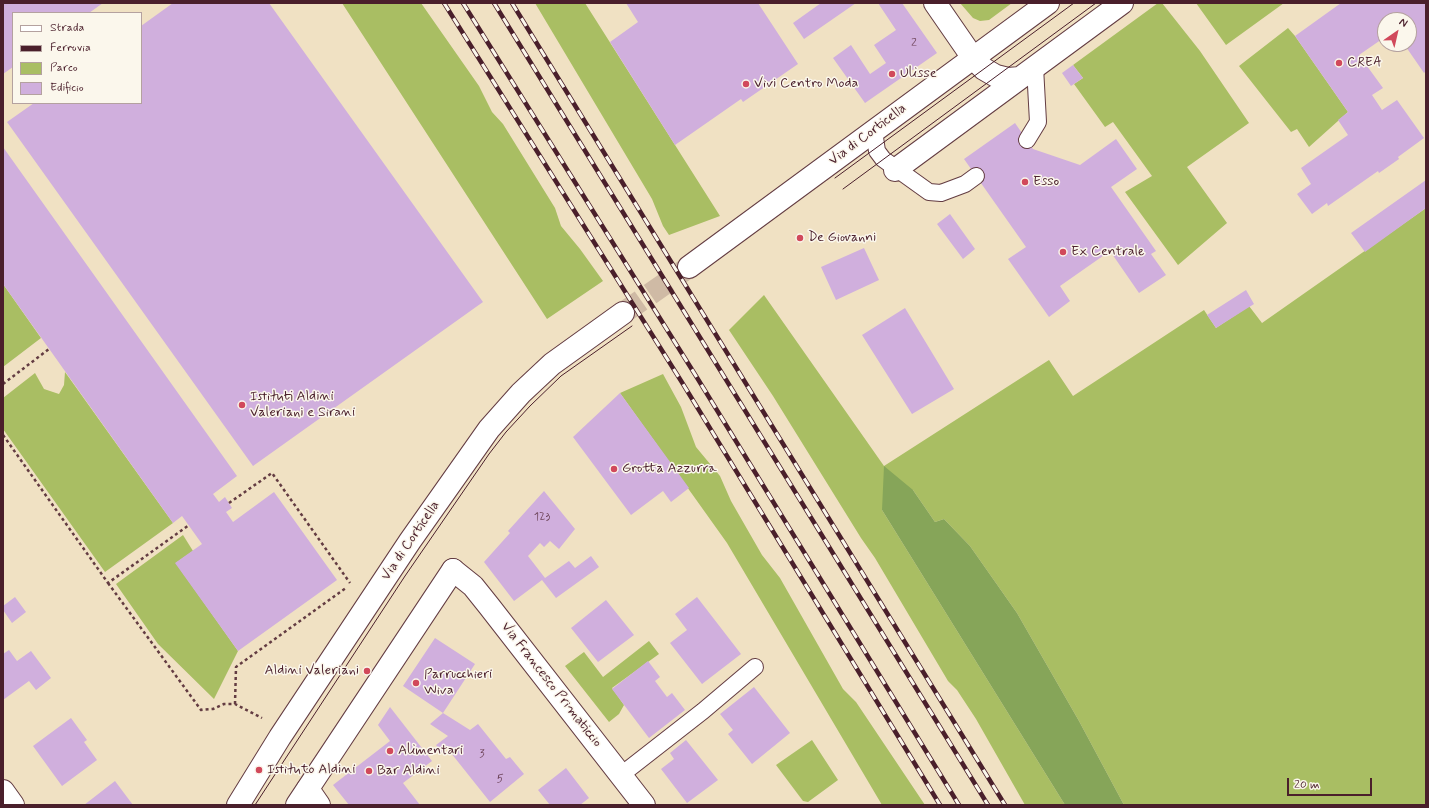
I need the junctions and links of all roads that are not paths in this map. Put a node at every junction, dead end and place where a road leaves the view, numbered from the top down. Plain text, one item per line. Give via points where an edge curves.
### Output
1 (935, 3) edge
2 (1048, 3) edge
3 (1122, 3) edge
4 (973, 58) junction
5 (1028, 72) junction
6 (874, 130) junction
7 (1026, 140) dead end
8 (895, 170) junction
9 (976, 176) dead end
10 (689, 267) tunnel mouth
11 (623, 313) tunnel mouth
12 (755, 667) dead end
13 (621, 775) junction
14 (3, 791) edge
15 (308, 800) edge
16 (13, 805) edge
17 (238, 805) edge
18 (644, 805) edge

1 - 4 main road
2 - 4 main road, Via di Corticella
3 - 5 main road
4 - 5 main road via 996,76 1008,79
4 - 6 main road, Via di Corticella
5 - 7 lane via 1038,122
5 - 8 main road
6 - 8 lane via 877,151
6 - 10 main road, Via di Corticella
8 - 9 lane via 929,192 941,193 965,184
11 - 17 main road, Via di Corticella via 552,364 521,393 489,429 410,541
12 - 13 lane via 703,712
13 - 15 main road, Via Francesco Primaticcio via 473,586 453,570
13 - 18 main road, Via Francesco Primaticcio
14 - 16 main road

